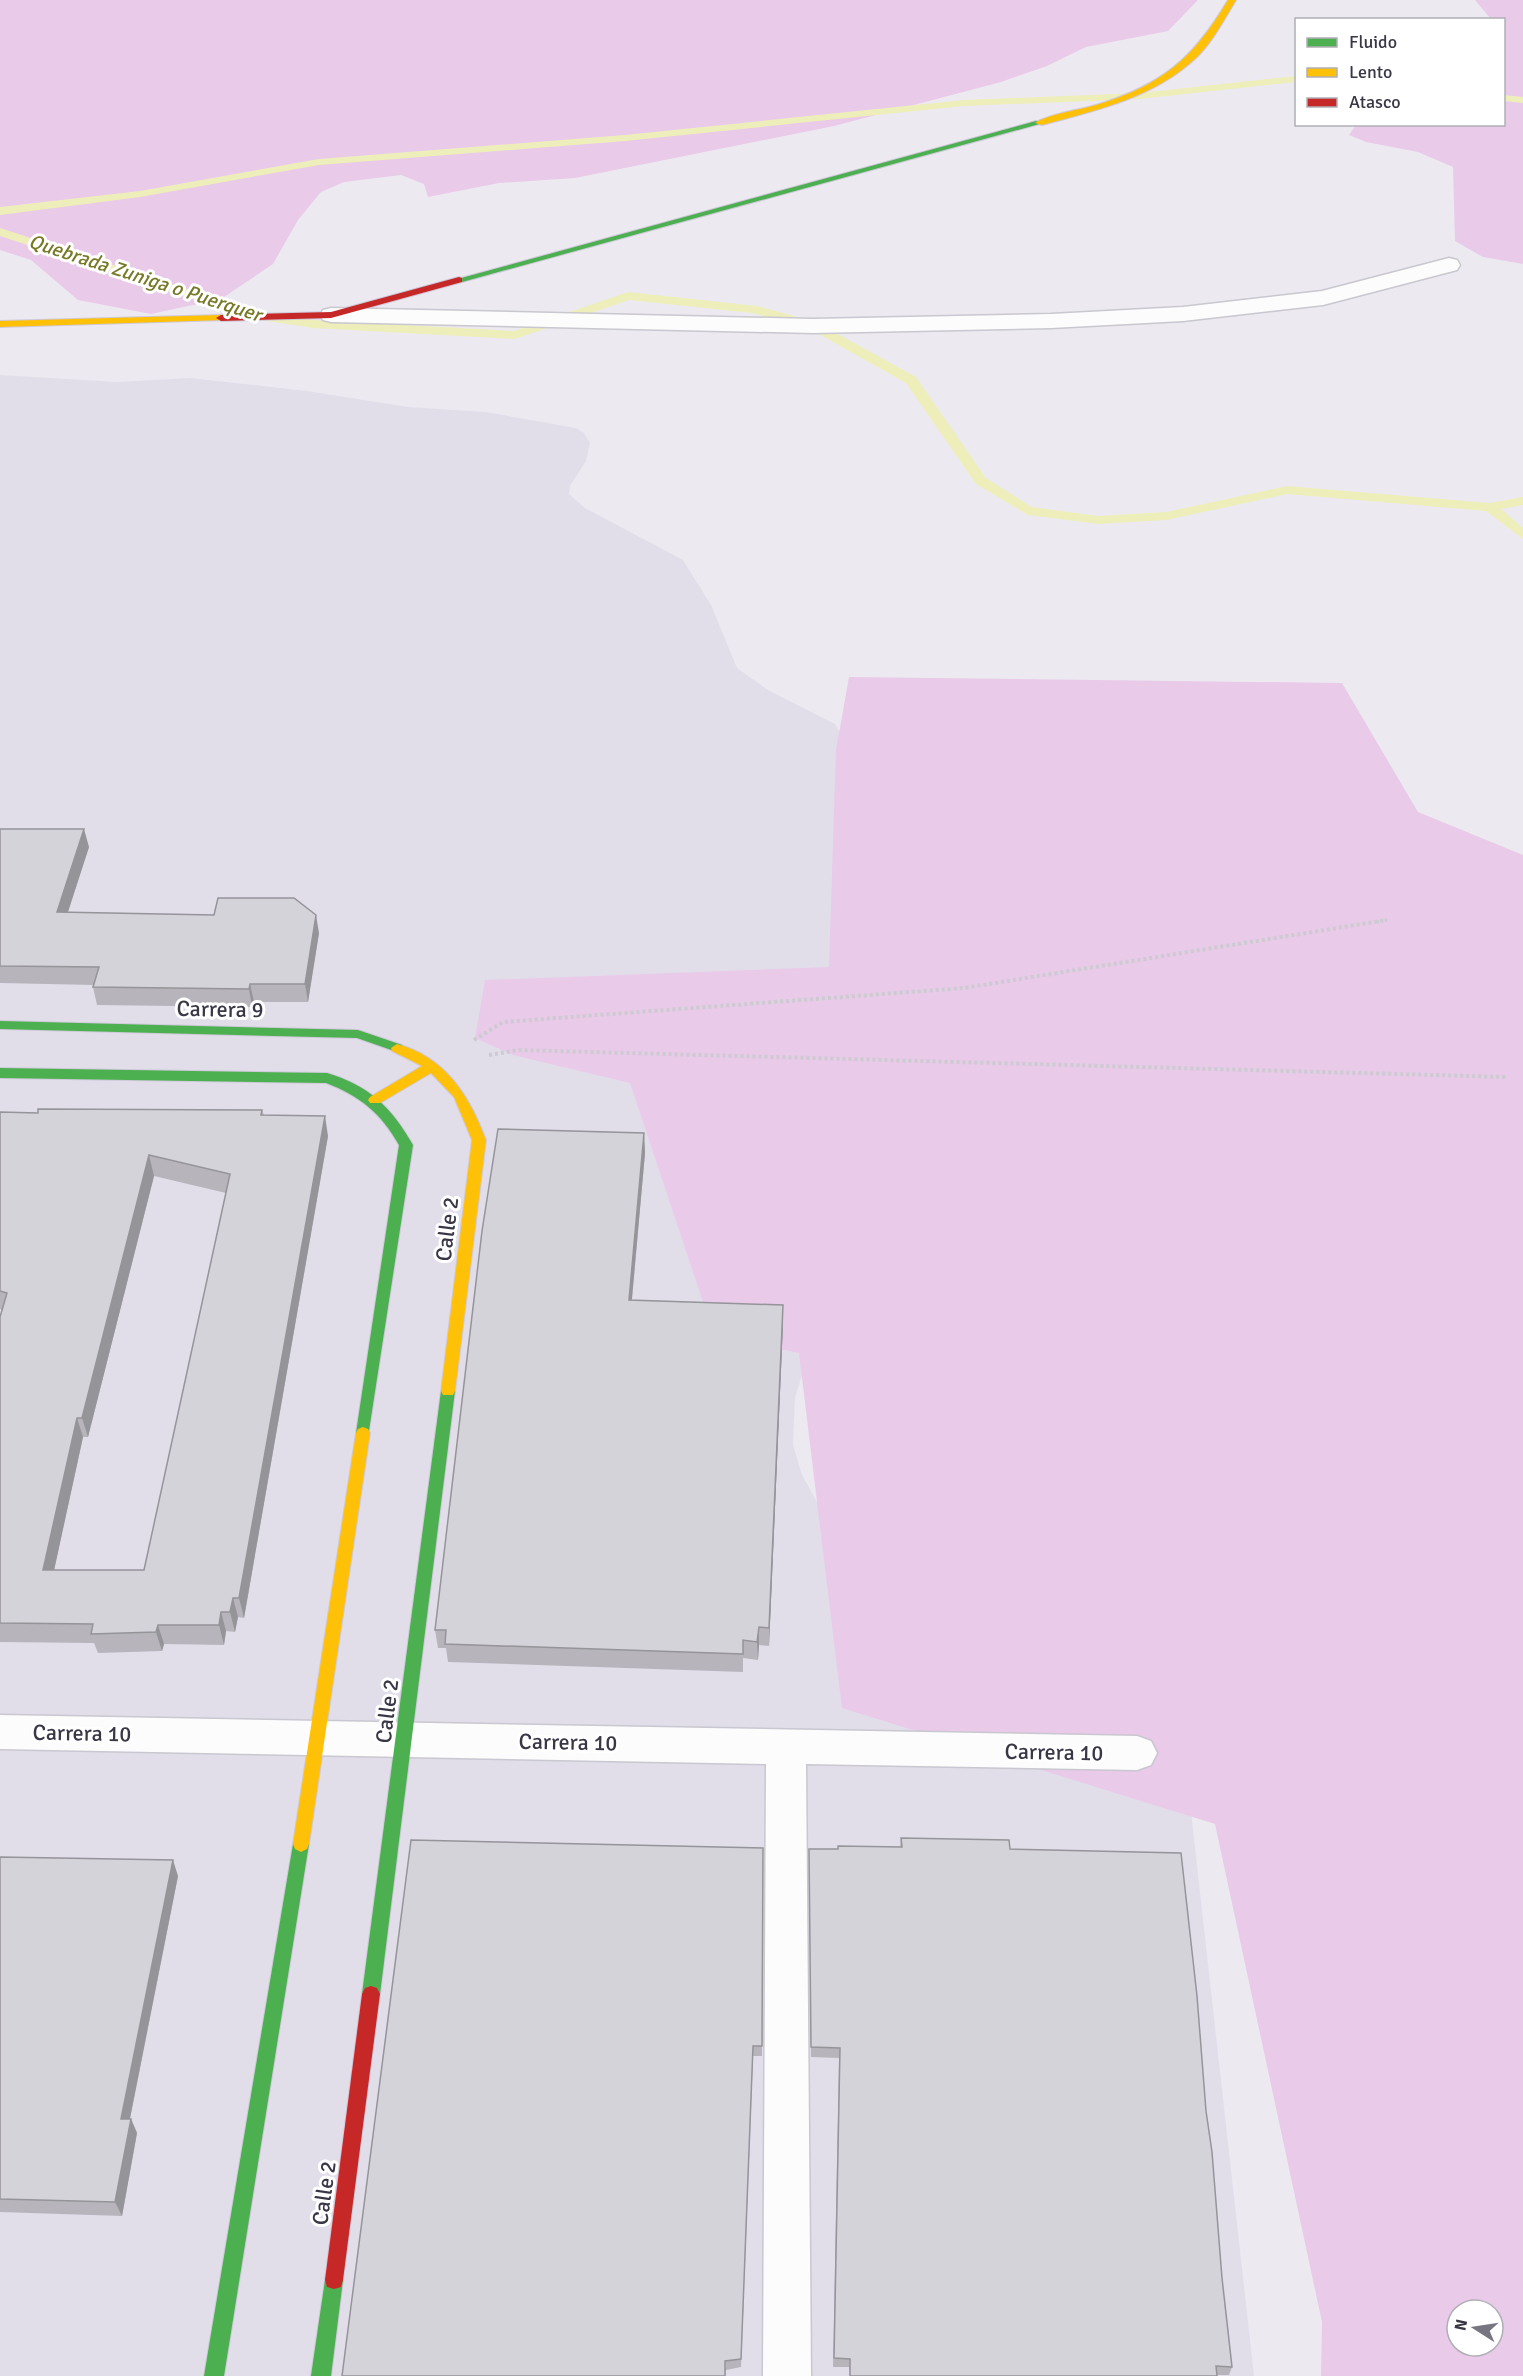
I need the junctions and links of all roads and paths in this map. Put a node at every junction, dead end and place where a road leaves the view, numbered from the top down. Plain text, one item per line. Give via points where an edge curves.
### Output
1 (1233, 0) edge
2 (1449, 265) dead end
3 (331, 315) junction
4 (0, 324) edge
5 (1389, 920) dead end
6 (503, 1022) dead end
7 (0, 1025) edge
8 (519, 1050) dead end
9 (432, 1066) junction
10 (0, 1073) edge
11 (1506, 1077) dead end
12 (375, 1100) junction
13 (0, 1732) edge
14 (318, 1738) junction
15 (405, 1739) junction
16 (786, 1747) junction
17 (1137, 1753) dead end
18 (214, 2376) edge
19 (321, 2376) edge
20 (787, 2376) edge

1 - 3 street via 1222,20 1182,69 1131,98
2 - 3 street via 1323,298 1183,314 1052,321 813,326
3 - 4 street
5 - 6 path via 964,988
7 - 9 street, Carrera 9 via 358,1034 400,1048
8 - 11 path
9 - 12 street
9 - 15 street, Calle 2 via 467,1105 479,1140
10 - 12 street via 327,1078
12 - 14 street via 391,1116 406,1145
13 - 14 street, Carrera 10
14 - 15 street, Carrera 10
14 - 18 street
15 - 16 street, Carrera 10
15 - 19 street, Calle 2
16 - 17 street, Carrera 10
16 - 20 street

